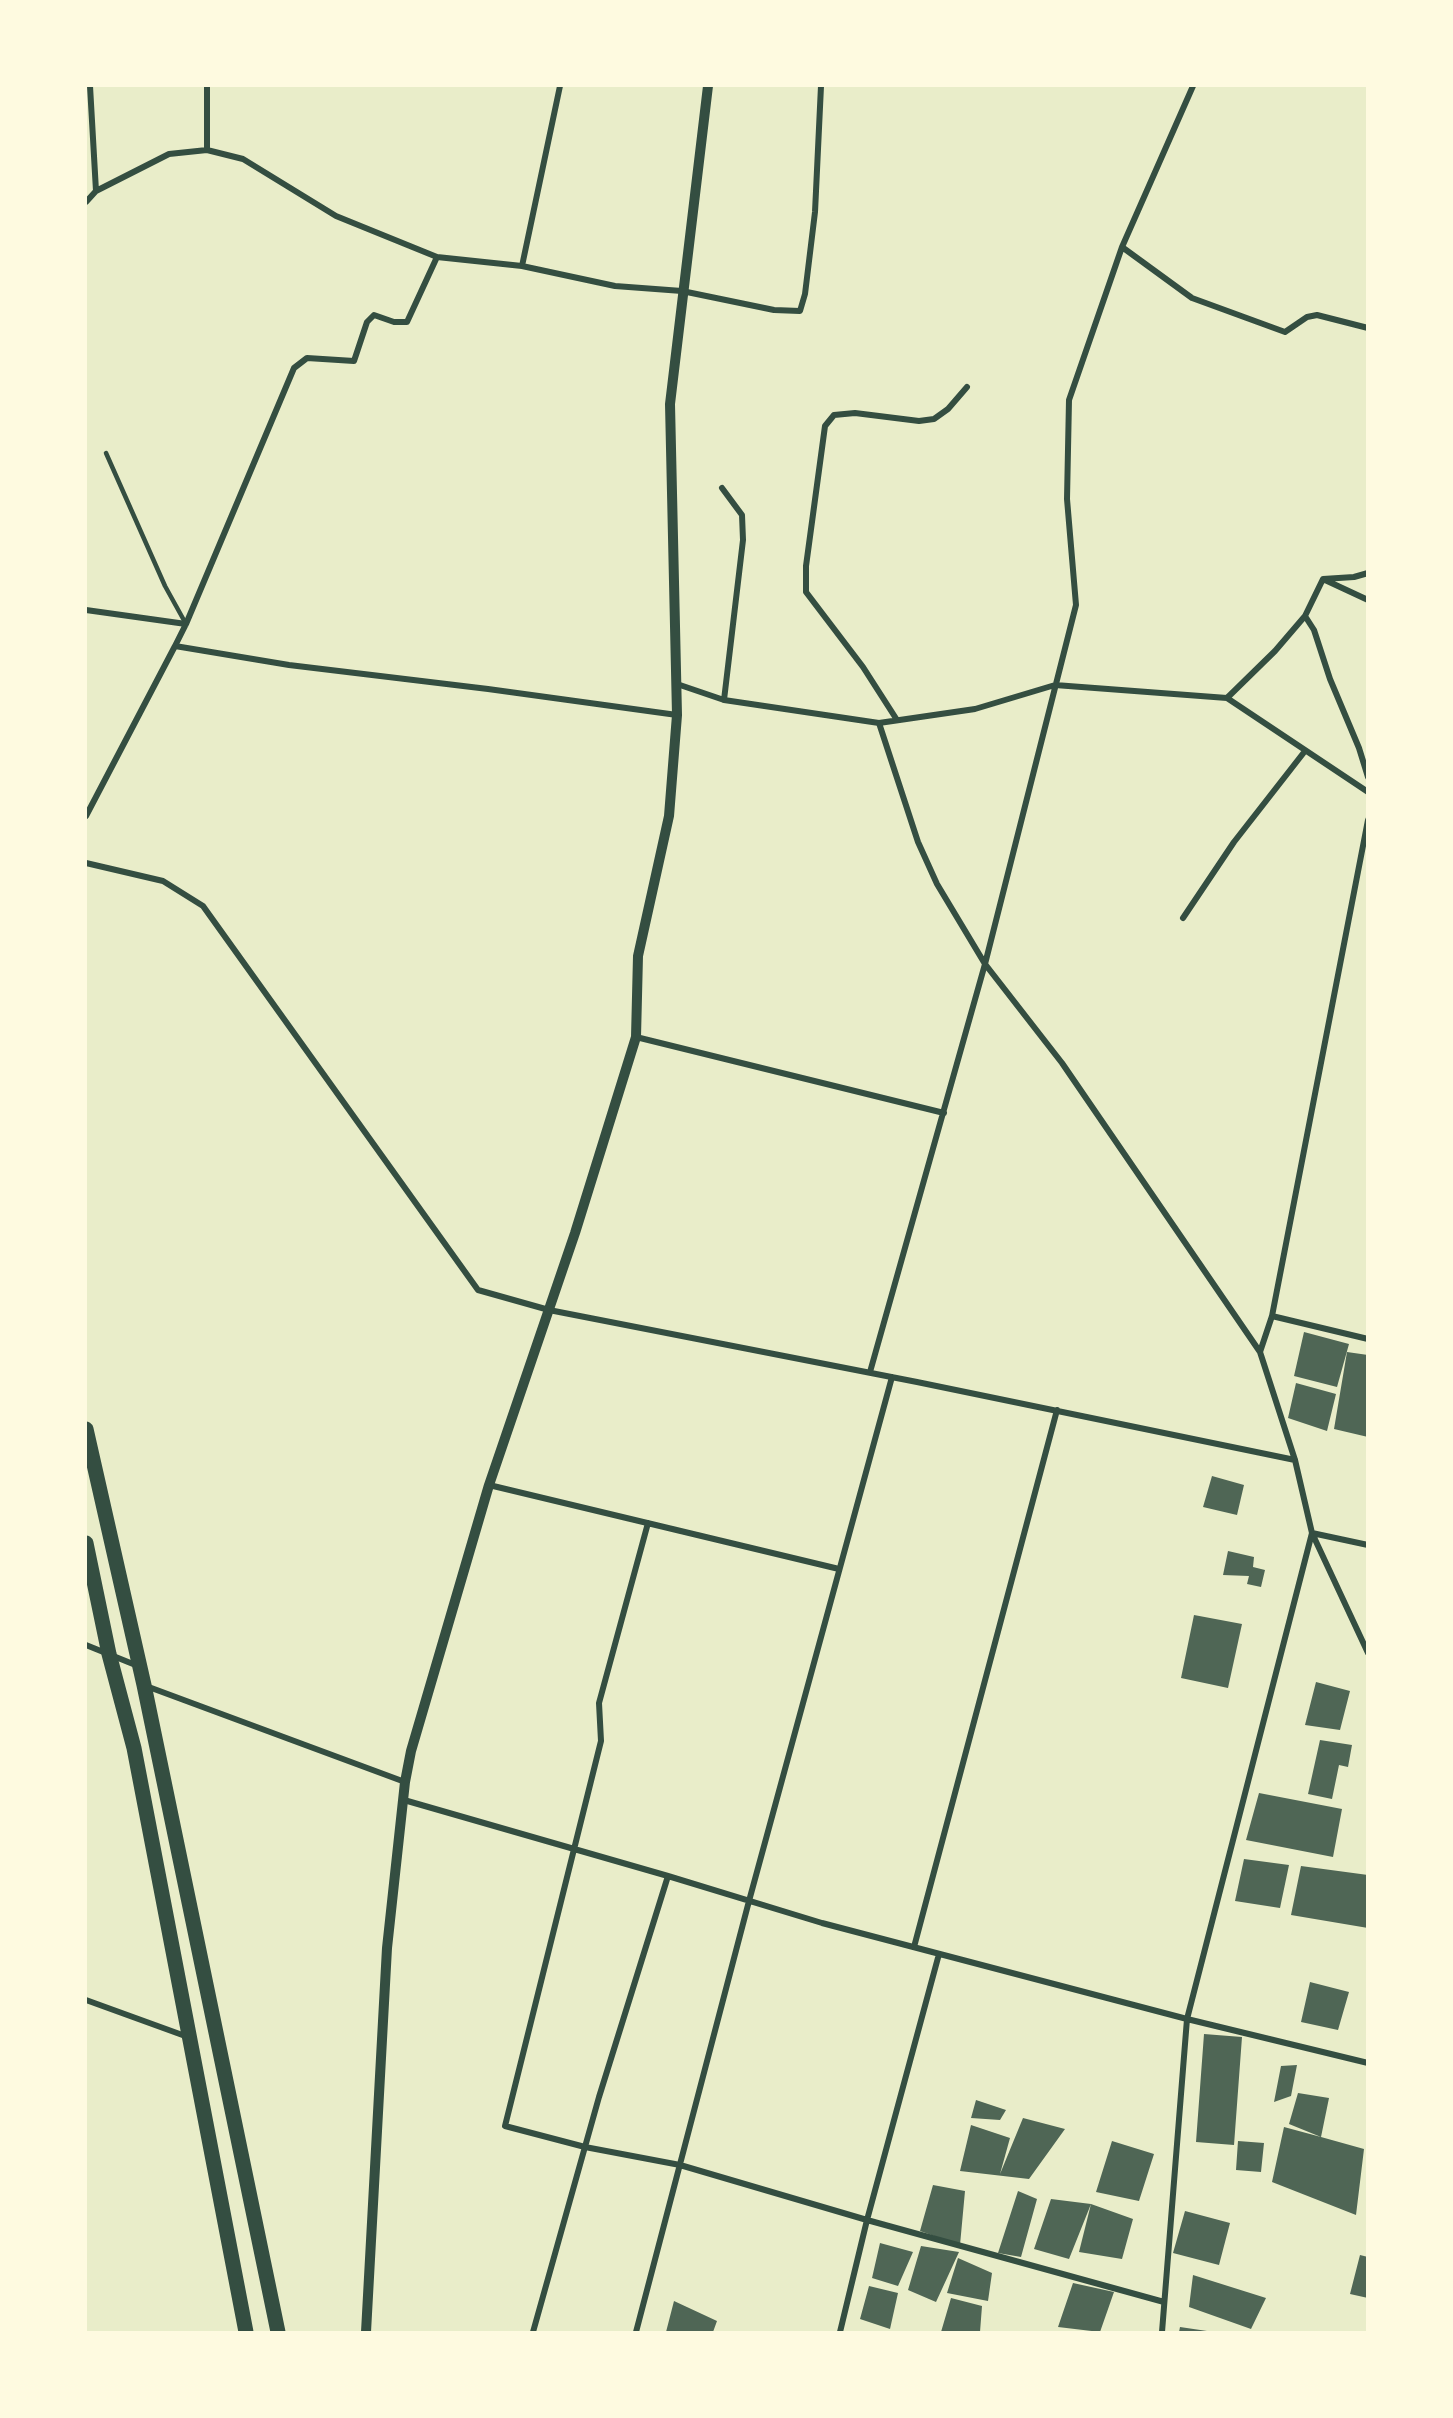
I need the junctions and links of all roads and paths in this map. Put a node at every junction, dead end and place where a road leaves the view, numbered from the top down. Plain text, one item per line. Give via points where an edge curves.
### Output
1 (90, 86) edge
2 (207, 86) edge
3 (560, 86) edge
4 (708, 86) edge
5 (821, 86) edge
6 (1192, 86) edge
7 (207, 150) junction
8 (96, 191) junction
9 (86, 202) edge
10 (1122, 247) junction
11 (437, 257) junction
12 (522, 266) junction
13 (682, 291) junction
14 (1368, 328) edge
15 (967, 387) dead end
16 (106, 453) dead end
17 (722, 488) dead end
18 (1368, 573) edge
19 (1323, 579) junction
20 (1368, 600) edge
21 (86, 610) edge
22 (1305, 616) junction
23 (186, 624) junction
24 (174, 646) junction
25 (677, 684) junction
26 (1055, 685) junction
27 (1227, 698) junction
28 (724, 700) junction
29 (677, 715) junction
30 (897, 720) junction
31 (879, 723) junction
32 (1305, 751) junction
33 (1368, 777) edge
34 (1368, 792) edge
35 (86, 816) edge
36 (1368, 820) edge
37 (86, 863) edge
38 (1184, 918) dead end
39 (985, 964) junction
40 (636, 1037) junction
41 (944, 1113) junction
42 (549, 1310) junction
43 (1272, 1316) junction
44 (1368, 1339) edge
45 (1260, 1352) junction
46 (870, 1372) junction
47 (892, 1377) junction
48 (1057, 1410) junction
49 (86, 1429) edge
50 (1295, 1460) junction
51 (489, 1485) junction
52 (648, 1523) junction
53 (1312, 1533) junction
54 (86, 1544) edge
55 (1368, 1545) edge
56 (839, 1569) junction
57 (86, 1645) edge
58 (1368, 1653) edge
59 (109, 1654) junction
60 (140, 1666) junction
61 (144, 1685) junction
62 (405, 1782) junction
63 (404, 1800) junction
64 (574, 1848) junction
65 (668, 1876) junction
66 (749, 1901) junction
67 (914, 1947) junction
68 (939, 1954) junction
69 (86, 2000) edge
70 (1187, 2019) junction
71 (188, 2037) junction
72 (1368, 2063) edge
73 (585, 2147) junction
74 (680, 2165) junction
75 (867, 2220) junction
76 (1164, 2302) junction
77 (246, 2332) edge
78 (278, 2332) edge
79 (366, 2332) edge
80 (533, 2332) edge
81 (636, 2332) edge
82 (840, 2332) edge
83 (1162, 2332) edge

1 - 8 street
2 - 7 street
3 - 12 street
4 - 13 street
5 - 13 street via 814,212 800,311 774,310
6 - 10 street
7 - 8 street via 169,154
7 - 11 street via 243,159 336,216
8 - 9 street
10 - 14 street via 1192,298 1285,332 1307,316 1317,315
10 - 26 street via 1069,400 1067,499 1076,605
11 - 12 street
11 - 23 street via 407,322 374,315 367,322 354,362 307,358 294,368
12 - 13 street via 615,286
13 - 25 street via 670,404
15 - 30 street via 934,419 919,421 855,413 834,415 825,426 806,592 857,658
16 - 23 lane
17 - 28 street via 742,515 743,540
18 - 19 street
19 - 20 street
19 - 22 street
21 - 23 street
22 - 27 street
22 - 33 street via 1314,630
23 - 24 street
24 - 29 street via 289,665
24 - 35 street
25 - 28 street
25 - 29 street
26 - 27 street
26 - 30 street via 975,709
26 - 39 street
27 - 32 street
28 - 31 street
29 - 40 street via 669,816 638,956
30 - 31 street
31 - 39 street via 918,842 937,884
32 - 34 street
32 - 38 street via 1234,842
36 - 43 street
37 - 42 street via 163,881 203,906 478,1290
39 - 41 street
39 - 45 street via 1062,1063
40 - 41 street
40 - 42 street
41 - 46 street
42 - 46 street
42 - 51 street
43 - 44 street
43 - 45 street
45 - 50 street
46 - 47 street
47 - 48 street
47 - 56 street
48 - 50 street
48 - 67 street
49 - 60 main road
50 - 53 street
51 - 52 street
51 - 62 street
52 - 56 street
52 - 64 street via 599,1703 601,1741
53 - 55 street
53 - 58 street
53 - 70 street
54 - 59 main road
56 - 66 street
57 - 59 street
59 - 60 street
59 - 71 main road via 134,1748
60 - 61 main road
61 - 62 street
61 - 78 main road
62 - 63 street
63 - 64 street
63 - 79 street via 387,1948
64 - 65 street
64 - 73 street via 505,2126
65 - 66 street
65 - 73 street
66 - 67 street
66 - 74 street
67 - 68 street
68 - 70 street
68 - 75 street
69 - 71 street
70 - 72 street
70 - 76 street
71 - 77 main road
73 - 74 street
73 - 80 street
74 - 75 street
74 - 81 street
75 - 76 street
75 - 82 street
76 - 83 street

